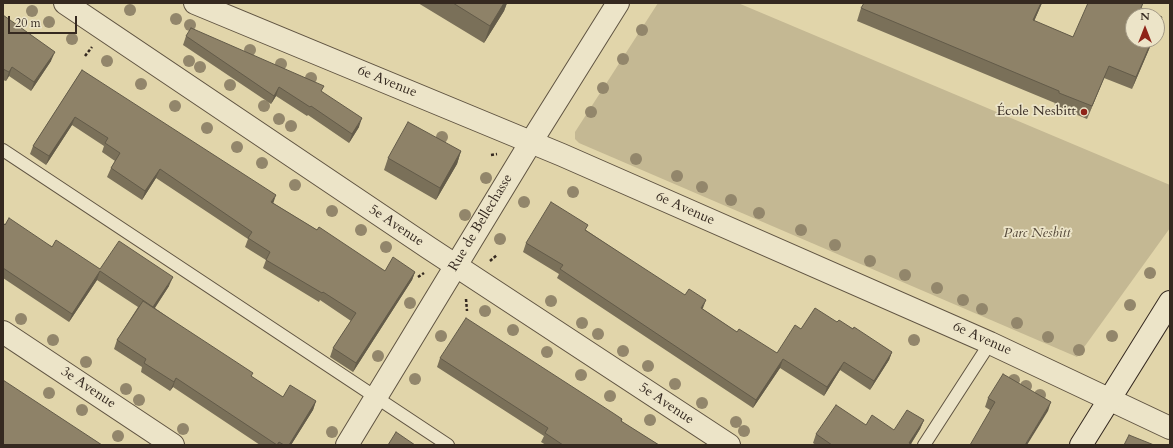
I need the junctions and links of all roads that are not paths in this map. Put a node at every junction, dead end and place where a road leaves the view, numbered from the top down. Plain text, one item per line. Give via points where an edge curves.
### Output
1 (65, 3) edge
2 (195, 3) edge
3 (618, 3) edge
4 (531, 142) junction
5 (3, 150) edge
6 (456, 265) junction
7 (1170, 302) edge
8 (3, 332) edge
9 (990, 343) junction
10 (376, 398) junction
11 (1109, 399) junction
12 (1170, 428) edge
13 (173, 445) edge
14 (347, 445) edge
15 (448, 445) edge
16 (729, 445) edge
17 (924, 445) edge
18 (1080, 445) edge

1 - 6 street, 5e Avenue
2 - 4 street, 6e Avenue
3 - 4 street, Rue de Bellechasse
4 - 6 street, Rue de Bellechasse
4 - 9 street, 6e Avenue
5 - 10 lane
6 - 10 street, Rue de Bellechasse
6 - 16 street, 5e Avenue
7 - 11 street
8 - 13 street, 3e Avenue
9 - 11 street, 6e Avenue
9 - 17 lane
10 - 14 street, Rue de Bellechasse
10 - 15 lane
11 - 12 street, 6e Avenue
11 - 18 street

